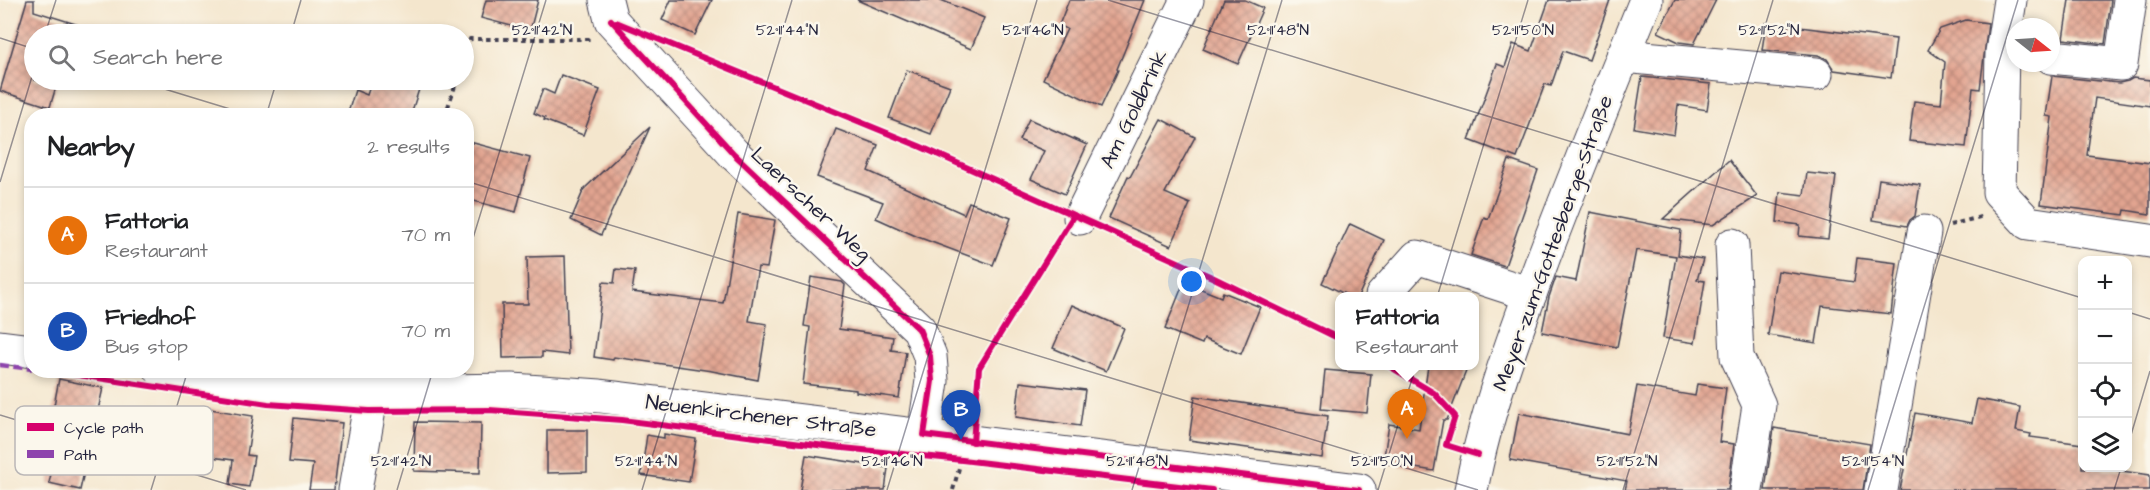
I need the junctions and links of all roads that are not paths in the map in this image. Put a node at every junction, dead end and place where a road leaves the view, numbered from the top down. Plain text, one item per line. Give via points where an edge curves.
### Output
1 (1187, 0) edge
2 (1646, 0) edge
3 (2010, 0) edge
4 (2130, 0) edge
5 (611, 6) edge
6 (2009, 18) edge
7 (1623, 56) junction
8 (2060, 58) edge
9 (2007, 72) edge
10 (1816, 74) dead end
11 (1077, 217) road end
12 (1924, 232) road end
13 (2150, 241) edge
14 (1732, 245) dead end
15 (1386, 292) edge
16 (1530, 294) junction
17 (0, 347) edge
18 (24, 350) edge
19 (212, 378) edge
20 (374, 381) edge
21 (924, 435) junction
22 (356, 490) edge
23 (1359, 490) edge
24 (1471, 490) edge
25 (1746, 490) edge
26 (1881, 490) edge

1 - 11 street, Am Goldbrink
2 - 7 street, Meyer-zum-Gottesberge-Straße
3 - 6 street
4 - 8 street via 2121,64
5 - 21 street, Laerscher Weg via 734,154 920,329 930,356 932,381
7 - 10 street
7 - 16 street, Meyer-zum-Gottesberge-Straße
9 - 13 street via 1999,192 2028,224
12 - 26 street
14 - 25 street via 1737,357 1759,405
15 - 16 street via 1417,257
16 - 24 street, Meyer-zum-Gottesberge-Straße via 1515,332
17 - 18 street
19 - 20 street, Neuenkirchener Straße via 257,385
20 - 21 street, Neuenkirchener Straße via 600,396
20 - 22 street
21 - 23 street, Neuenkirchener Straße via 967,451

